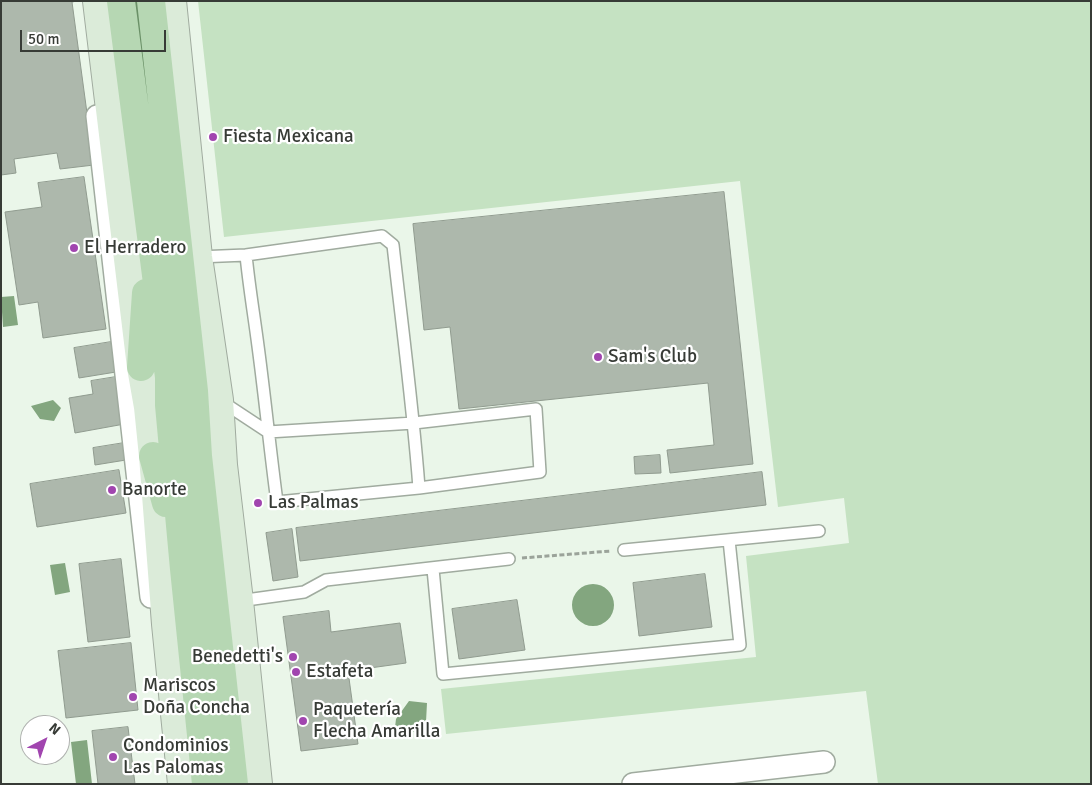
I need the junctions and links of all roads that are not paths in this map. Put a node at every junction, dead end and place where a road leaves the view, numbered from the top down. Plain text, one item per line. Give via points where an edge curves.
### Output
1 (84, 1) edge
2 (97, 1) edge
3 (121, 1) edge
4 (151, 1) edge
5 (172, 1) edge
6 (150, 232) junction
7 (246, 255) junction
8 (198, 257) junction
9 (141, 367) junction
10 (188, 402) junction
11 (414, 423) junction
12 (268, 432) junction
13 (153, 456) junction
14 (419, 488) junction
15 (818, 531) dead end
16 (729, 540) junction
17 (624, 550) road end
18 (509, 559) road end
19 (184, 569) junction
20 (433, 569) junction
21 (239, 601) junction
22 (824, 762) dead end
23 (746, 777) edge
24 (171, 784) edge
25 (182, 784) edge
26 (206, 784) edge
27 (234, 784) edge
28 (258, 784) edge
29 (633, 784) edge

1 - 24 street
2 - 9 main road
3 - 6 main road
4 - 10 main road
5 - 8 main road
6 - 9 main road
6 - 10 main road via 169,377
7 - 8 lane
7 - 11 lane via 382,236 393,246
7 - 12 lane
8 - 10 main road
9 - 10 main road
10 - 12 lane
10 - 13 main road
10 - 19 main road
10 - 21 main road via 223,465
10 - 27 main road via 198,456
11 - 12 lane
11 - 14 lane
11 - 14 lane via 536,409 540,472
12 - 14 lane via 277,502
13 - 19 main road
13 - 25 main road
15 - 16 lane
16 - 17 lane
16 - 20 lane via 740,646 443,674
18 - 20 lane
19 - 26 main road
20 - 21 lane via 326,580 304,592
21 - 28 main road
22 - 23 street
23 - 29 street

